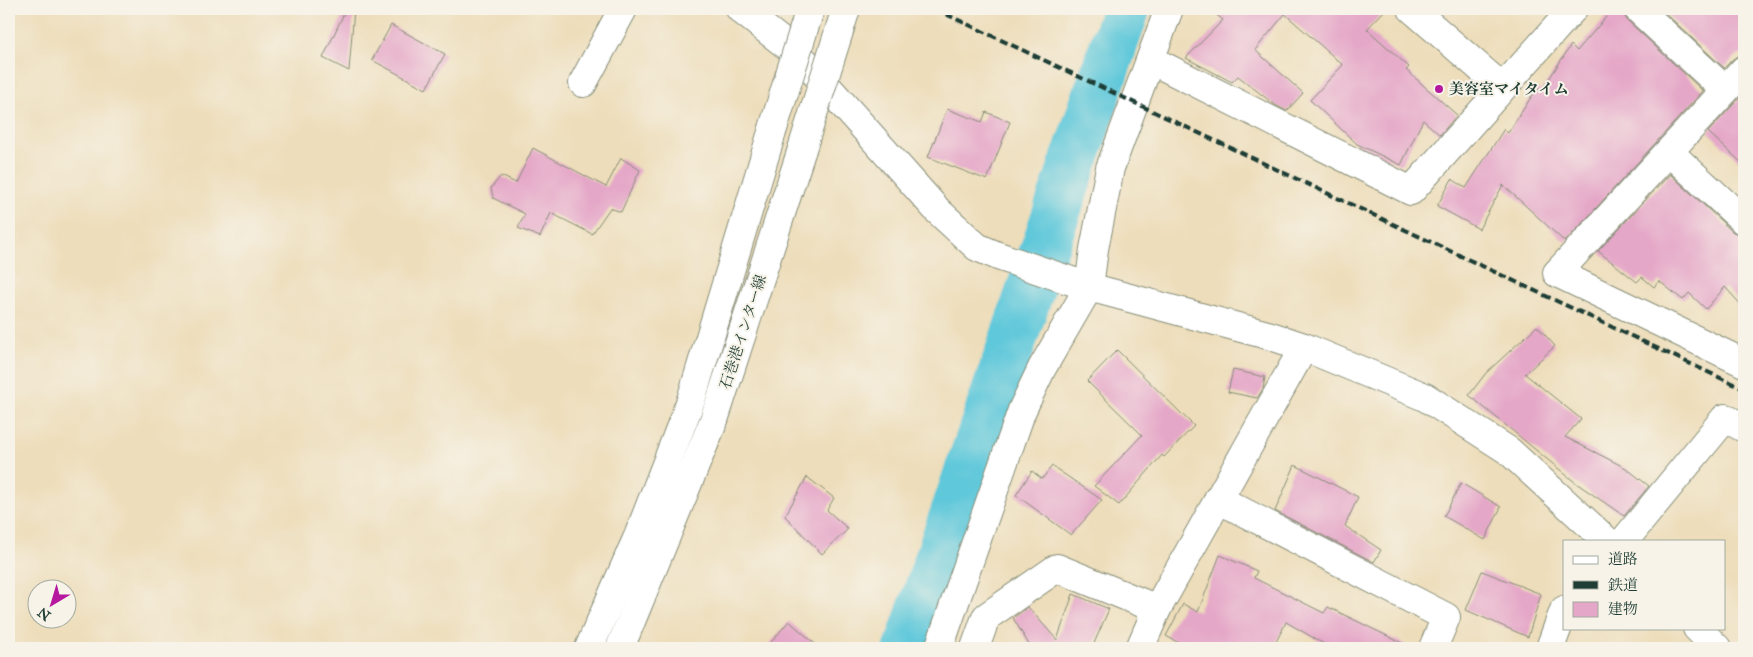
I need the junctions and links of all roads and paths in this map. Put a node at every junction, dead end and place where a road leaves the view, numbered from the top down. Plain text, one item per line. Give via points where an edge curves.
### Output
1 (623, 9) edge
2 (740, 9) edge
3 (810, 9) edge
4 (846, 9) edge
5 (1169, 9) edge
6 (1412, 9) edge
7 (1573, 9) edge
8 (1638, 9) edge
9 (1151, 60) junction
10 (1744, 70) edge
11 (583, 83) dead end
12 (1502, 87) junction
13 (1725, 90) junction
14 (1669, 152) junction
15 (1744, 221) edge
16 (1079, 284) junction
17 (1304, 347) junction
18 (1744, 364) edge
19 (1744, 428) edge
20 (1218, 499) junction
21 (1598, 537) edge
22 (1625, 540) edge
23 (1157, 608) junction
24 (1563, 613) edge
25 (1699, 630) edge
26 (589, 648) edge
27 (620, 648) edge
28 (939, 648) edge
29 (975, 648) edge
30 (1140, 648) edge
31 (1433, 648) edge
32 (1550, 648) edge
33 (1717, 648) edge

1 - 11 street
2 - 16 street via 799,55 938,211 977,247
3 - 26 street, 石巻港インター線, bridge via 691,400 640,534
4 - 27 street, 石巻港インター線, bridge via 714,420
5 - 9 street
6 - 12 street
7 - 12 street
8 - 13 street
9 - 12 street via 1411,191
9 - 16 street via 1110,168 1094,249
10 - 13 street
13 - 14 street
14 - 15 street
14 - 18 street via 1557,273
16 - 17 street
16 - 28 street via 1022,410
17 - 20 street
17 - 21 street via 1425,397 1509,451
19 - 22 street via 1725,418
20 - 23 street
20 - 31 street via 1446,617
23 - 29 street via 1057,568 986,617
23 - 30 street
24 - 32 street
25 - 33 street

